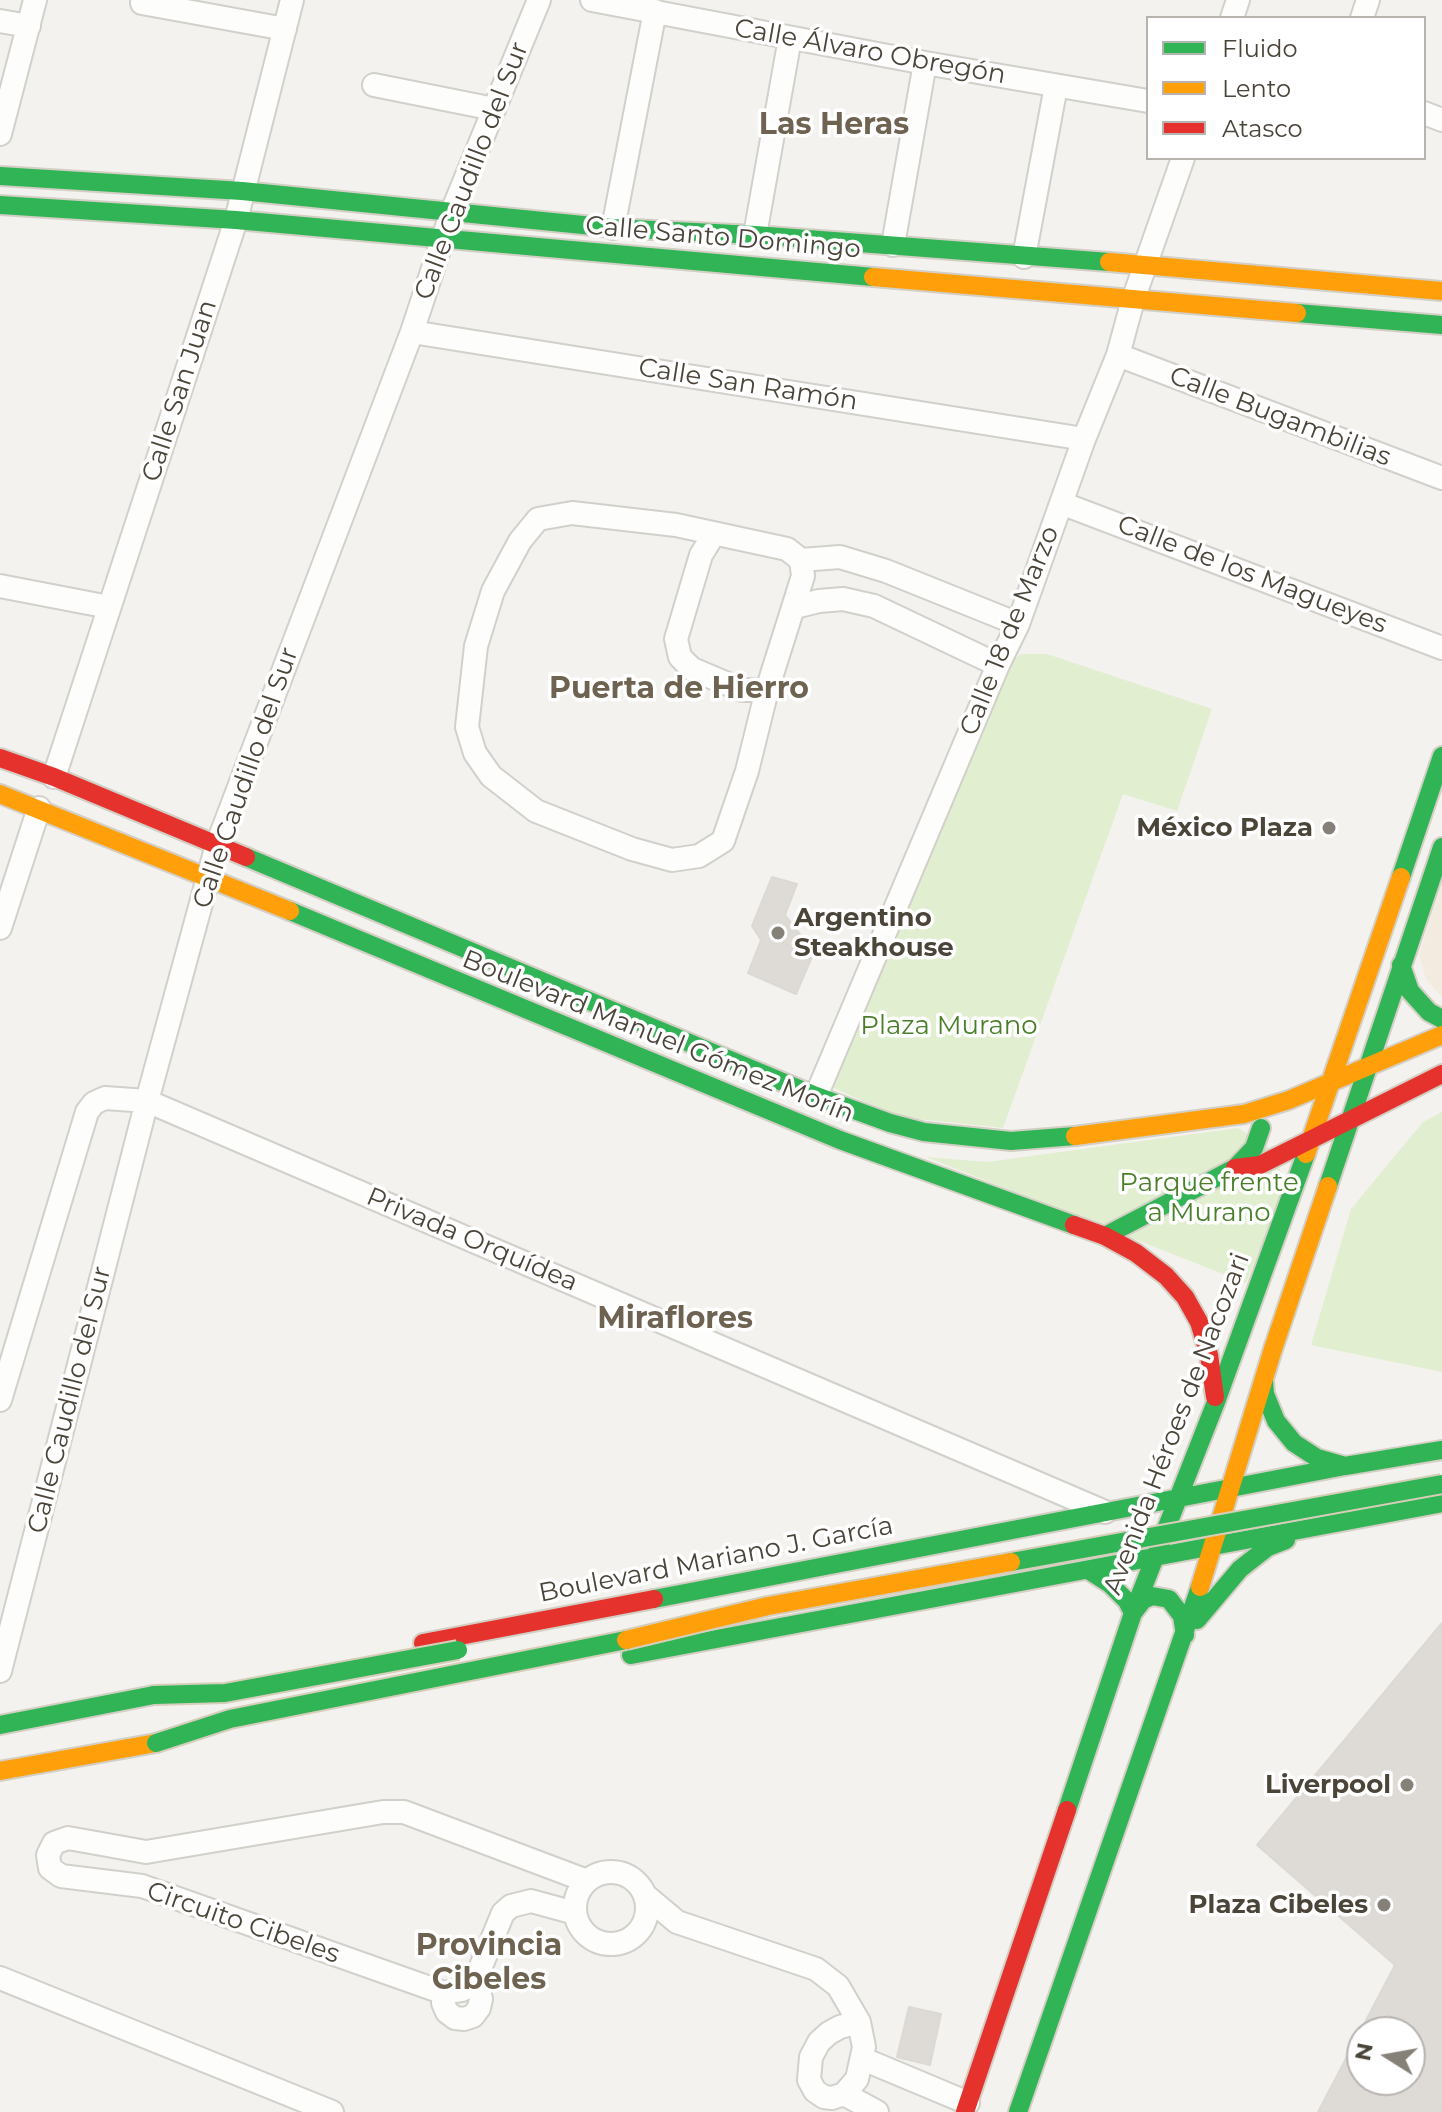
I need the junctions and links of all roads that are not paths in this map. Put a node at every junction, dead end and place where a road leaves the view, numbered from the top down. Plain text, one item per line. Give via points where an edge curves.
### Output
1 (35, 0) edge
2 (292, 0) edge
3 (539, 0) edge
4 (592, 0) edge
5 (142, 3) dead end
6 (655, 11) junction
7 (0, 21) edge
8 (29, 26) junction
9 (285, 29) junction
10 (790, 38) junction
11 (925, 63) junction
12 (374, 85) dead end
13 (1056, 86) junction
14 (1146, 101) edge
15 (494, 109) junction
16 (0, 134) edge
17 (1182, 160) edge
18 (0, 176) edge
19 (242, 191) junction
20 (0, 205) edge
21 (451, 214) junction
22 (236, 220) junction
23 (613, 228) junction
24 (755, 235) junction
25 (441, 240) junction
26 (893, 245) junction
27 (1024, 257) junction
28 (1147, 264) junction
29 (1406, 288) junction
30 (1442, 291) edge
31 (1133, 300) junction
32 (1402, 321) junction
33 (1442, 325) edge
34 (412, 332) junction
35 (1118, 355) junction
36 (1084, 439) junction
37 (1442, 478) edge
38 (1061, 503) junction
39 (714, 534) junction
40 (801, 560) junction
41 (0, 586) edge
42 (109, 607) junction
43 (795, 607) junction
44 (1018, 624) junction
45 (1442, 648) edge
46 (998, 665) junction
47 (767, 690) junction
48 (1442, 756) edge
49 (0, 758) edge
50 (54, 777) junction
51 (0, 794) edge
52 (39, 808) junction
53 (217, 845) junction
54 (1442, 847) edge
55 (208, 877) junction
56 (0, 928) edge
57 (1401, 965) junction
58 (1442, 1019) edge
59 (1442, 1035) edge
60 (1367, 1067) junction
61 (1442, 1074) edge
62 (1442, 1080) edge
63 (1332, 1082) junction
64 (816, 1096) junction
65 (147, 1101) junction
66 (1244, 1114) junction
67 (1349, 1121) junction
68 (1261, 1128) junction
69 (1378, 1128) dead end
70 (1310, 1140) junction
71 (1357, 1147) dead end
72 (1283, 1153) junction
73 (1235, 1168) junction
74 (1297, 1176) junction
75 (1329, 1181) junction
76 (1318, 1213) junction
77 (1105, 1236) junction
78 (1264, 1381) junction
79 (0, 1400) edge
80 (1216, 1402) junction
81 (1442, 1450) edge
82 (1442, 1462) edge
83 (1345, 1466) junction
84 (1442, 1484) edge
85 (1230, 1489) junction
86 (1176, 1498) junction
87 (1442, 1503) edge
88 (1105, 1512) junction
89 (1325, 1525) junction
90 (1212, 1546) junction
91 (875, 1555) junction
92 (1154, 1557) junction
93 (1088, 1570) junction
94 (888, 1607) junction
95 (1133, 1613) junction
96 (1185, 1635) junction
97 (0, 1671) edge
98 (154, 1695) junction
99 (0, 1725) edge
100 (156, 1743) junction
101 (0, 1771) edge
102 (146, 1852) junction
103 (587, 1881) junction
104 (142, 1886) junction
105 (646, 1896) junction
106 (575, 1913) junction
107 (677, 1922) junction
108 (637, 1934) junction
109 (0, 1978) edge
110 (859, 2022) junction
111 (863, 2059) junction
112 (844, 2094) junction
113 (966, 2108) edge
114 (332, 2112) edge
115 (877, 2112) edge
116 (1018, 2112) edge

1 - 8 street
2 - 9 street, Calle San Juan
3 - 15 street, Calle Caudillo del Sur
4 - 6 street, Calle Álvaro Obregón
5 - 9 street
6 - 10 street, Calle Álvaro Obregón
6 - 23 street
7 - 8 street
8 - 16 street
9 - 19 street, Calle San Juan
10 - 11 street, Calle Álvaro Obregón
10 - 24 street
11 - 13 street, Calle Álvaro Obregón
11 - 26 street
12 - 15 street
13 - 14 street, Calle Álvaro Obregón
13 - 27 street
15 - 21 street, Calle Caudillo del Sur
17 - 28 street, Calle 18 de Marzo
18 - 19 main road, Calle Santo Domingo
19 - 21 main road, Calle Santo Domingo
19 - 22 street, Calle San Juan
20 - 22 main road, Calle Santo Domingo
21 - 23 main road, Calle Santo Domingo
21 - 25 street, Calle Caudillo del Sur
22 - 25 main road, Calle Santo Domingo
22 - 42 street, Calle San Juan
23 - 24 main road, Calle Santo Domingo
24 - 26 main road, Calle Santo Domingo
25 - 31 main road, Calle Santo Domingo
25 - 34 street, Calle Caudillo del Sur
26 - 27 main road, Calle Santo Domingo
27 - 28 main road, Calle Santo Domingo
28 - 29 main road, Calle Santo Domingo
28 - 31 street, Calle 18 de Marzo
29 - 30 main road, Calle Santo Domingo
29 - 32 main road
31 - 32 main road, Calle Santo Domingo
31 - 35 street, Calle 18 de Marzo
32 - 33 main road, Calle Santo Domingo
34 - 36 street, Calle San Ramón
34 - 53 street, Calle Caudillo del Sur
35 - 36 street, Calle 18 de Marzo
35 - 37 street, Calle Bugambilias
36 - 38 street, Calle 18 de Marzo
38 - 44 street, Calle 18 de Marzo
38 - 45 street, Calle de los Magueyes
39 - 40 street via 787,549
39 - 47 street via 701,555 676,639 680,657 692,669 742,690
39 - 47 street via 572,513 538,519 493,591 476,646 467,727 475,753 491,776 536,811 632,849 672,860 699,856 723,841
40 - 43 street via 803,576
40 - 44 street via 840,557 871,566
41 - 42 street
42 - 50 street, Calle San Juan
43 - 46 street via 843,599 874,606
43 - 47 street
44 - 46 street, Calle 18 de Marzo
46 - 64 street, Calle 18 de Marzo
48 - 63 main road, Avenida Héroes de Nacozari
49 - 50 main road, Boulevard Manuel Gómez Morín
50 - 53 main road, Boulevard Manuel Gómez Morín
51 - 52 main road, Boulevard Manuel Gómez Morín
52 - 55 main road, Boulevard Manuel Gómez Morín
52 - 56 street
53 - 55 street, Calle Caudillo del Sur
53 - 64 main road, Boulevard Manuel Gómez Morín
54 - 57 main road
55 - 65 street, Calle Caudillo del Sur
55 - 77 main road, Boulevard Manuel Gómez Morín via 840,1140
57 - 58 main road via 1410,991
57 - 60 main road
59 - 60 main road, Boulevard Manuel Gómez Morín
60 - 63 main road, Boulevard Manuel Gómez Morín
60 - 67 main road
61 - 67 main road
62 - 69 main road
63 - 66 main road, Boulevard Manuel Gómez Morín
63 - 70 main road, Avenida Héroes de Nacozari
64 - 66 main road, Boulevard Manuel Gómez Morín via 924,1132 1011,1141
65 - 79 street, Privada Orquídea via 105,1098 87,1112
65 - 88 street, Privada Orquídea
65 - 97 street, Calle Caudillo del Sur
66 - 68 main road
67 - 70 main road
67 - 75 main road
68 - 72 main road
68 - 73 main road via 1254,1148
70 - 72 main road
70 - 74 main road, Avenida Héroes de Nacozari
71 - 75 main road
72 - 73 main road via 1260,1165
72 - 74 main road
73 - 77 main road
74 - 76 main road
74 - 80 main road, Avenida Héroes de Nacozari
75 - 76 main road
76 - 78 main road
77 - 80 main road, Boulevard Manuel Gómez Morín via 1166,1276 1185,1297 1209,1355
78 - 83 main road via 1276,1421 1294,1443 1317,1458
78 - 85 main road
80 - 86 main road, Avenida Héroes de Nacozari
81 - 83 main road, Boulevard Mariano J. García
82 - 98 main road, bridge via 225,1693
83 - 85 main road, Boulevard Mariano J. García
84 - 100 main road, bridge via 768,1606 595,1647 230,1719
85 - 86 main road, Boulevard Mariano J. García
85 - 90 main road
86 - 88 main road, Boulevard Mariano J. García
86 - 92 main road, Avenida Héroes de Nacozari
87 - 89 main road
88 - 91 main road, Boulevard Mariano J. García
89 - 90 main road
89 - 96 main road via 1268,1547 1240,1569
90 - 92 main road
90 - 96 main road
91 - 94 main road
91 - 98 main road, Boulevard Mariano J. García
92 - 93 main road
92 - 95 main road, Avenida Héroes de Nacozari
93 - 94 main road
93 - 95 main road via 1110,1584
94 - 100 main road
95 - 96 main road via 1152,1596 1169,1599 1182,1616
95 - 113 main road, Avenida Héroes de Nacozari
96 - 116 main road
98 - 99 main road, Boulevard Mariano J. García
100 - 101 main road
102 - 103 street, Circuito Cibeles via 404,1812
102 - 104 street
102 - 104 street, Circuito Cibeles via 68,1838 54,1843 48,1855 50,1868 61,1876
103 - 105 street via 597,1874 621,1873
103 - 106 street via 575,1901
104 - 106 street, Circuito Cibeles via 444,1993 472,1983 511,1906 531,1901
105 - 107 street
105 - 108 street via 647,1916
106 - 108 street via 594,1941 616,1944
107 - 108 street
107 - 110 street via 816,1969 838,1986
109 - 114 street
110 - 111 street
110 - 112 street via 829,2033 811,2057 809,2080 815,2091 832,2098
111 - 112 street via 857,2079
111 - 113 street
112 - 115 street

